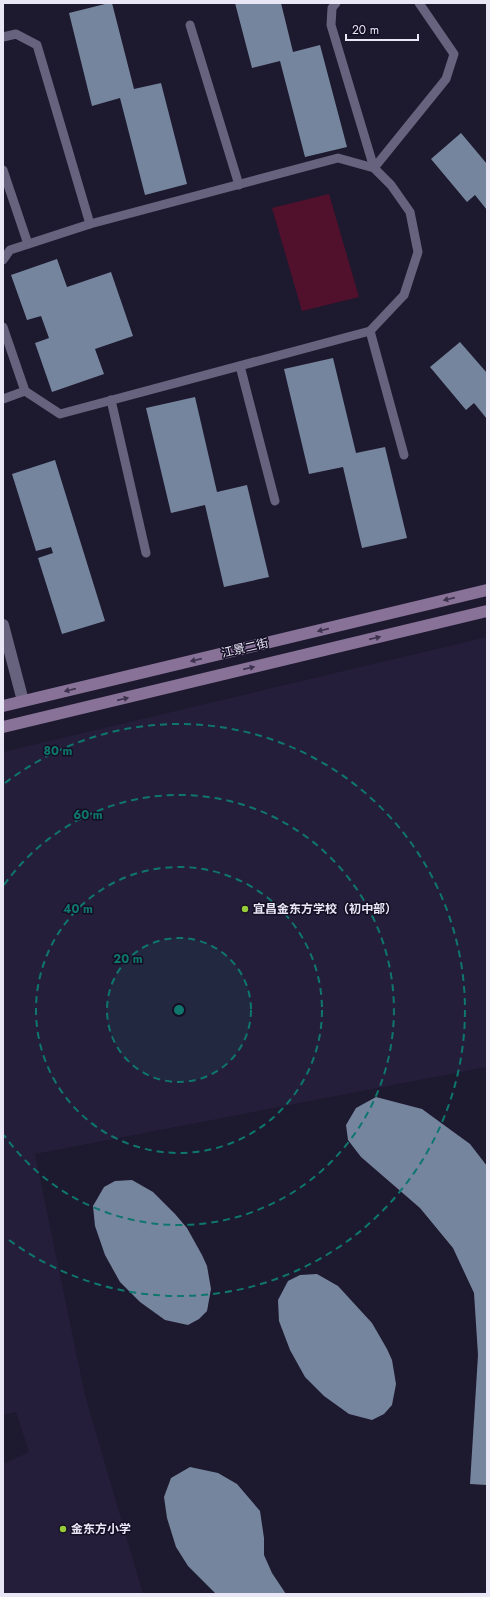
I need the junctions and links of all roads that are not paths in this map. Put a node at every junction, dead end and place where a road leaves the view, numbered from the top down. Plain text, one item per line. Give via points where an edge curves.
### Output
1 (336, 3) edge
2 (419, 3) edge
3 (190, 25) dead end
4 (3, 37) edge
5 (374, 168) junction
6 (3, 170) edge
7 (239, 185) junction
8 (90, 224) junction
9 (28, 244) junction
10 (3, 260) edge
11 (3, 327) edge
12 (370, 331) junction
13 (240, 366) junction
14 (25, 391) junction
15 (3, 399) edge
16 (110, 400) junction
17 (404, 455) dead end
18 (275, 501) dead end
19 (146, 553) dead end
20 (487, 590) edge
21 (487, 611) edge
22 (3, 625) edge
23 (23, 701) junction
24 (3, 706) edge
25 (3, 728) edge

1 - 5 lane via 332,8 331,25
2 - 5 lane via 454,54 446,79
3 - 7 lane
4 - 8 lane via 16,34 37,45
5 - 7 lane via 338,158
5 - 12 lane via 392,186 410,212 418,252 404,295
6 - 9 lane
7 - 8 lane
8 - 9 lane
9 - 10 lane via 10,250
11 - 14 lane
12 - 13 lane
12 - 17 lane
13 - 16 lane
13 - 18 lane
14 - 15 lane
14 - 16 lane via 60,414
16 - 19 lane
20 -> 23 street, 江景二街
25 -> 21 street, 江景二街
22 - 23 street
23 - 24 street, 江景二街

